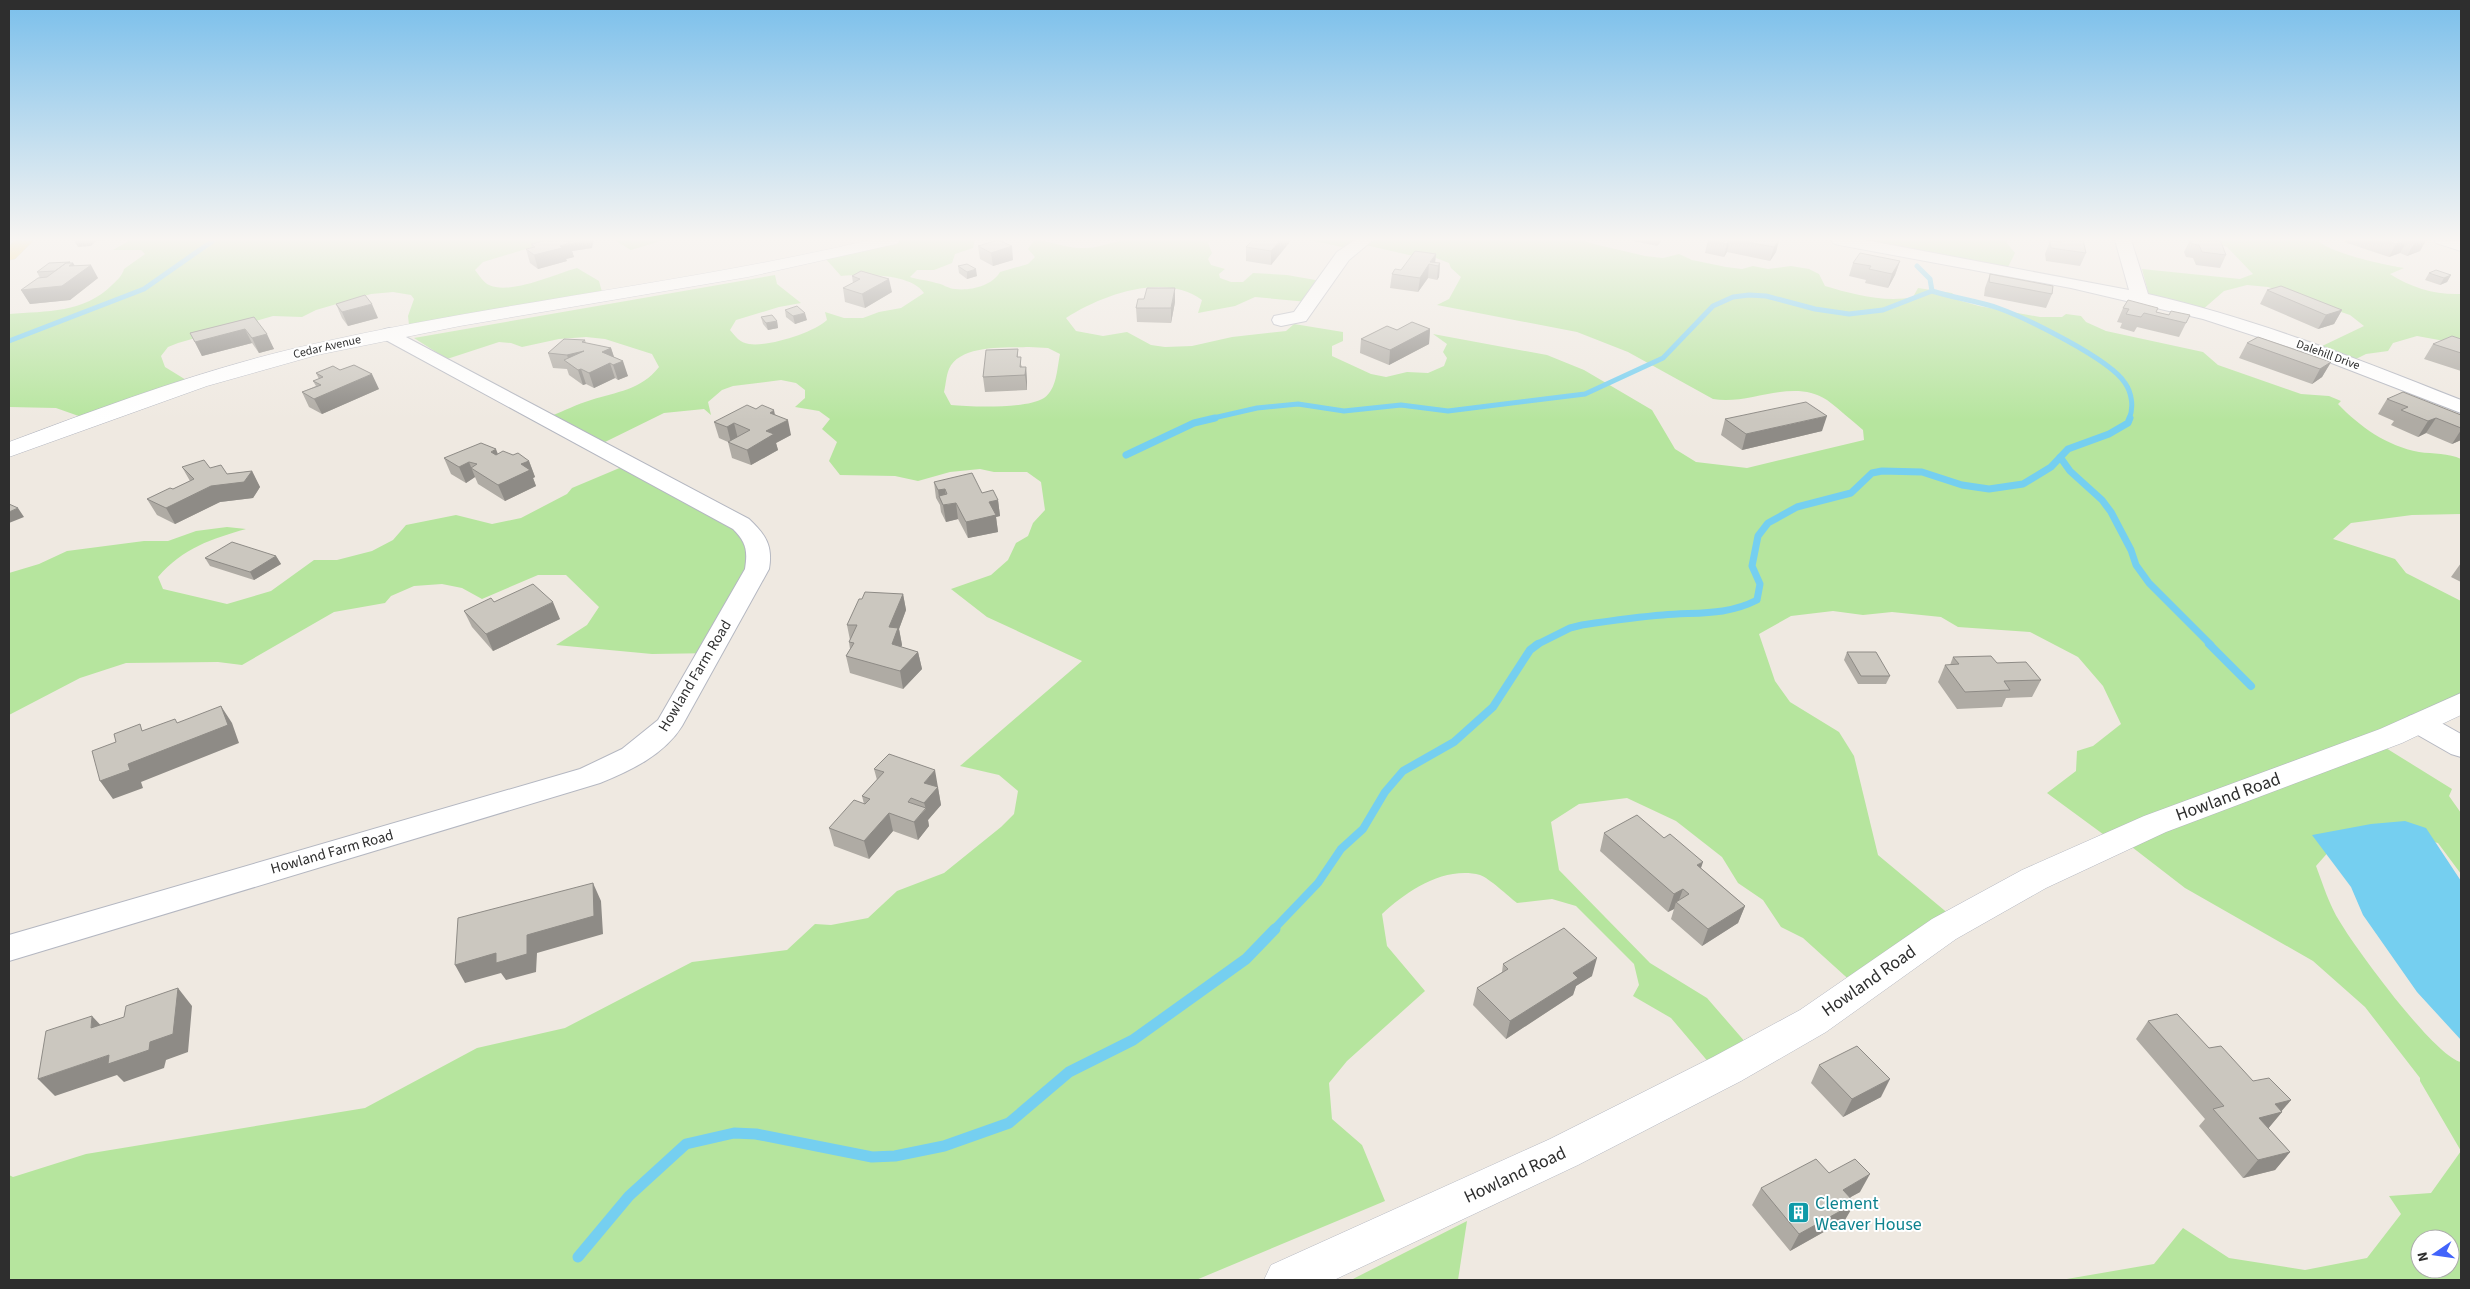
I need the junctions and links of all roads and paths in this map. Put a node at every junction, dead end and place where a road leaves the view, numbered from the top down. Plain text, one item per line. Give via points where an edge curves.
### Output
1 (587, 300) edge
2 (1312, 300) edge
3 (2148, 300) edge
4 (1281, 320) dead end
5 (389, 334) junction
6 (2461, 407) edge
7 (9, 450) edge
8 (2461, 703) edge
9 (2420, 723) junction
10 (2461, 747) edge
11 (9, 948) edge
12 (1286, 1280) edge

1 - 5 street, Cedar Avenue
2 - 4 street via 1300,317
3 - 6 street, Dalehill Drive via 2284,339
5 - 7 street, Cedar Avenue via 316,349 210,378
5 - 11 street, Howland Farm Road via 742,524 755,538 761,550 757,569 668,726 648,747 621,764 590,776
8 - 9 street, Howland Road
9 - 10 street
9 - 12 street, Howland Road via 2155,824 2050,872 1944,929 1813,1021 1727,1070 1564,1152

